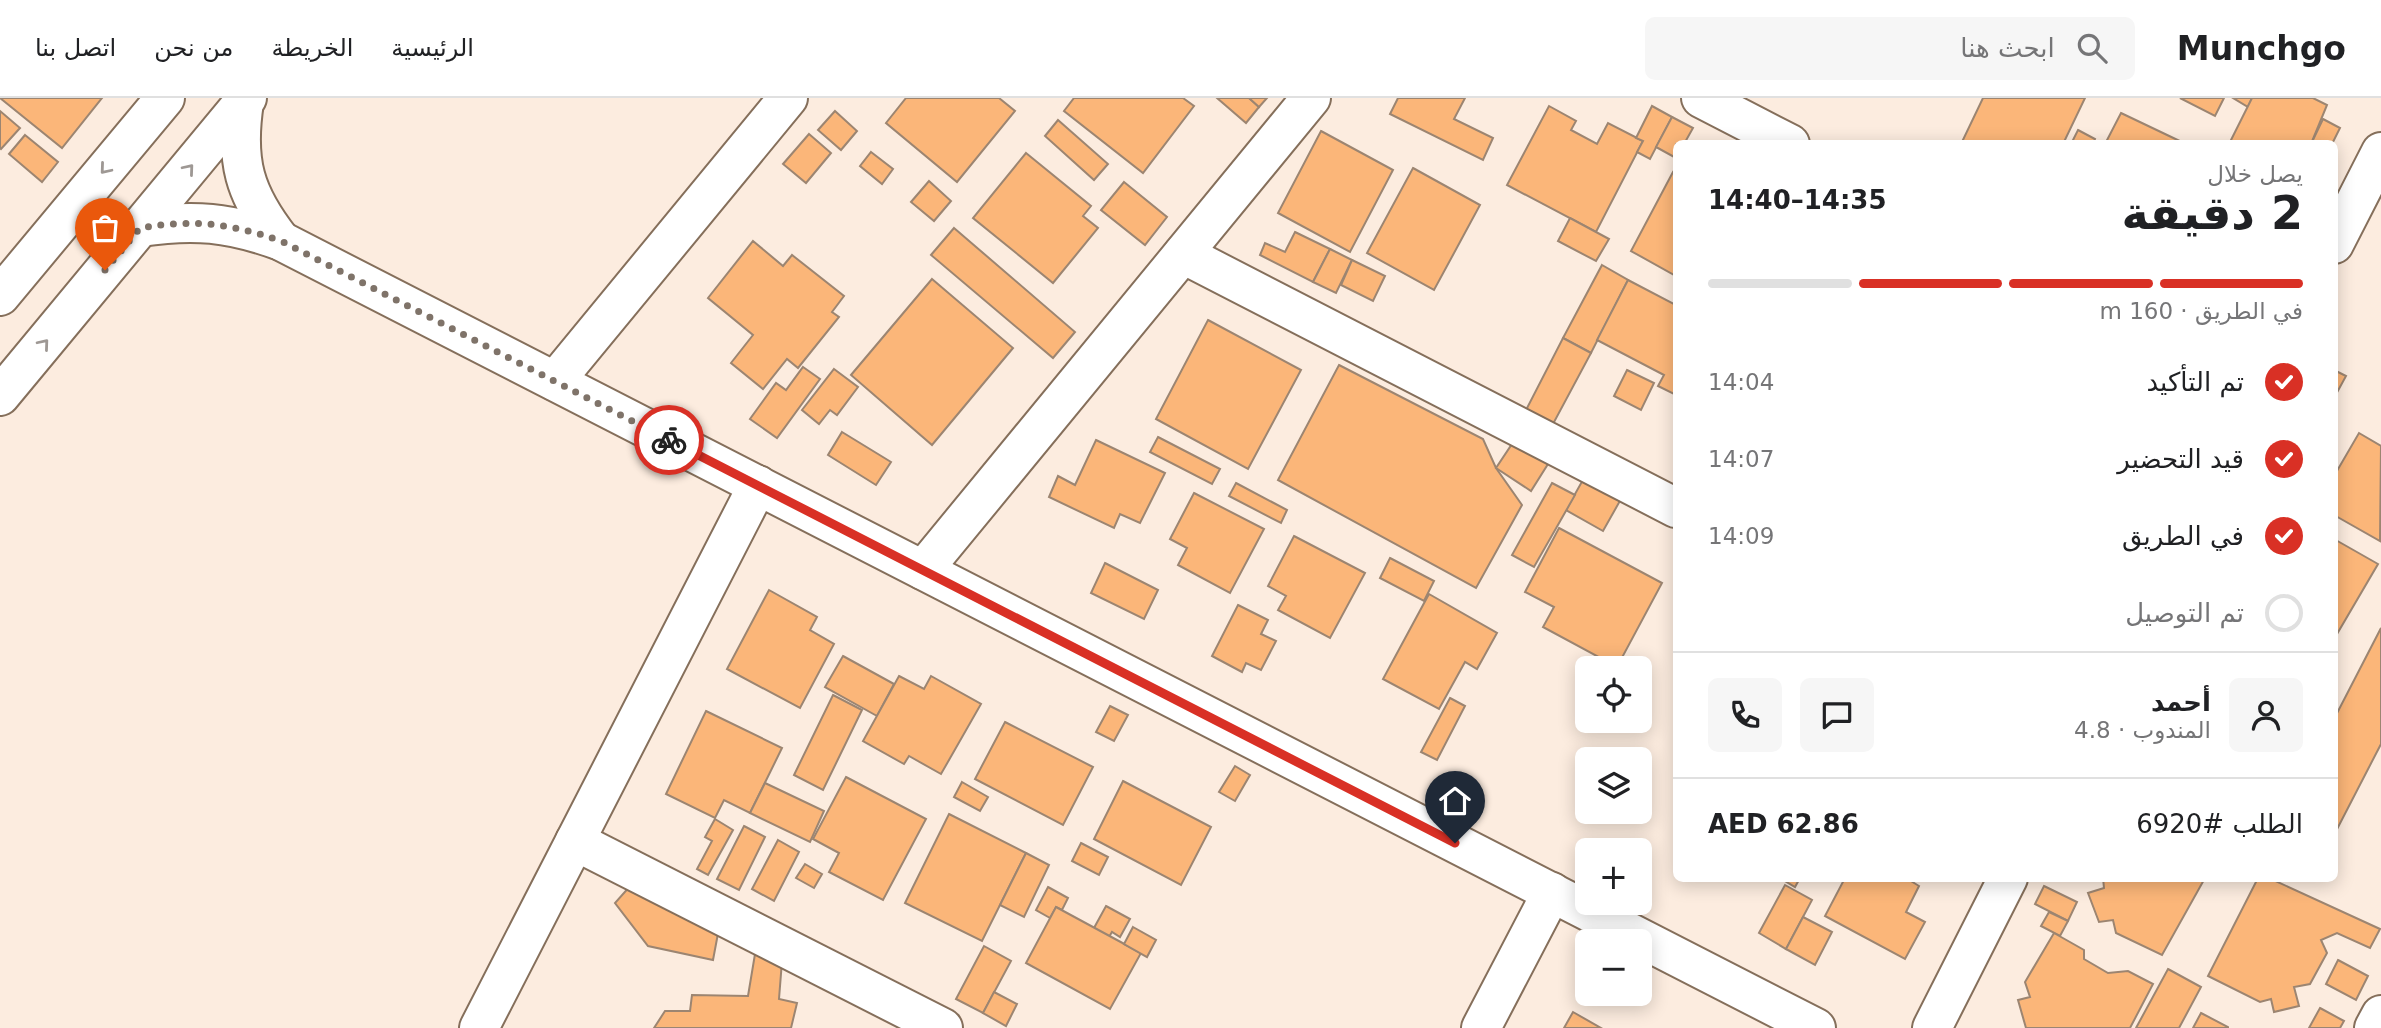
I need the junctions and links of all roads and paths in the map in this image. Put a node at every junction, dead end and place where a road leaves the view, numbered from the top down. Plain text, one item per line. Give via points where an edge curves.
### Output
1 (165, 98) edge
2 (788, 98) edge
3 (1311, 98) edge
4 (1701, 98) edge
5 (246, 100) edge
6 (1753, 110) edge
7 (1786, 140) edge
8 (2381, 152) edge
9 (140, 228) junction
10 (2338, 236) edge
11 (281, 241) junction
12 (1183, 254) junction
13 (0, 296) edge
14 (555, 381) junction
15 (0, 396) edge
16 (758, 485) junction
17 (1673, 506) edge
18 (923, 570) junction
19 (575, 841) junction
20 (2006, 882) edge
21 (1552, 892) junction
22 (2381, 1015) edge
23 (479, 1028) edge
24 (943, 1028) edge
25 (1481, 1028) edge
26 (1816, 1028) edge
27 (1933, 1028) edge
28 (2374, 1028) edge

1 -> 13 street
2 - 14 street
3 - 12 street
4 - 6 street
9 -> 5 street
5 - 11 street via 239,139 244,176 258,211
6 - 7 street
8 - 10 street
9 - 11 street via 212,222
15 -> 9 street
11 - 14 street
12 - 17 street
12 - 18 street
14 - 16 street
16 - 18 street
16 - 19 street
18 - 21 street
19 - 23 street
19 - 24 street
20 - 27 street
21 - 25 street
21 - 26 street
22 - 28 street

